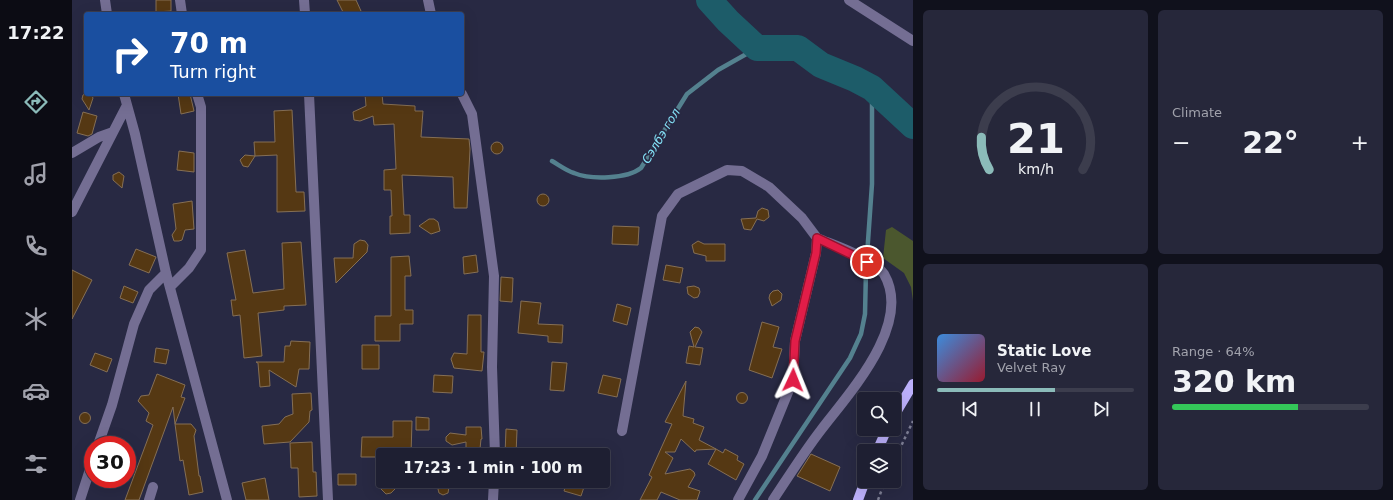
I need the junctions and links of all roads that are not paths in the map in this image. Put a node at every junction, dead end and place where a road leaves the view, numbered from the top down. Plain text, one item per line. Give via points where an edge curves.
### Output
1 (105, 0) edge
2 (180, 0) edge
3 (304, 0) edge
4 (428, 0) edge
5 (849, 0) edge
6 (107, 12) edge
7 (182, 12) edge
8 (305, 12) edge
9 (431, 12) edge
10 (913, 41) edge
11 (124, 96) edge
12 (198, 96) edge
13 (309, 96) edge
14 (463, 96) edge
15 (126, 106) junction
16 (113, 132) junction
17 (72, 153) edge
18 (72, 212) edge
19 (817, 238) junction
20 (166, 273) junction
21 (170, 287) junction
22 (913, 384) edge
23 (901, 404) edge
24 (622, 431) dead end
25 (101, 436) edge
26 (495, 448) edge
27 (153, 487) dead end
28 (84, 488) edge
29 (494, 488) edge
30 (862, 488) edge
31 (80, 500) edge
32 (149, 500) edge
33 (226, 500) edge
34 (328, 500) edge
35 (493, 500) edge
36 (738, 500) edge
37 (773, 500) edge
38 (858, 500) edge

1 - 6 street
2 - 7 street
3 - 8 street
4 - 9 street
5 - 10 street
11 - 15 street
12 - 21 street via 201,108 201,250 193,264
13 - 34 street
14 - 26 street via 472,114 494,276 492,367
15 - 16 street
15 - 20 street via 135,134
16 - 17 street
16 - 18 street
19 - 24 street via 802,218 769,188 742,171 727,170 678,194 662,216
19 - 36 street via 816,253 795,341 793,380 762,456
19 - 37 street via 879,268 892,287 896,301 894,315 886,340 868,372 810,444
20 - 21 street
20 - 25 street via 148,290 134,324
21 - 33 street
22 - 23 main road
27 - 32 street
28 - 31 street
29 - 35 street
30 - 38 main road

